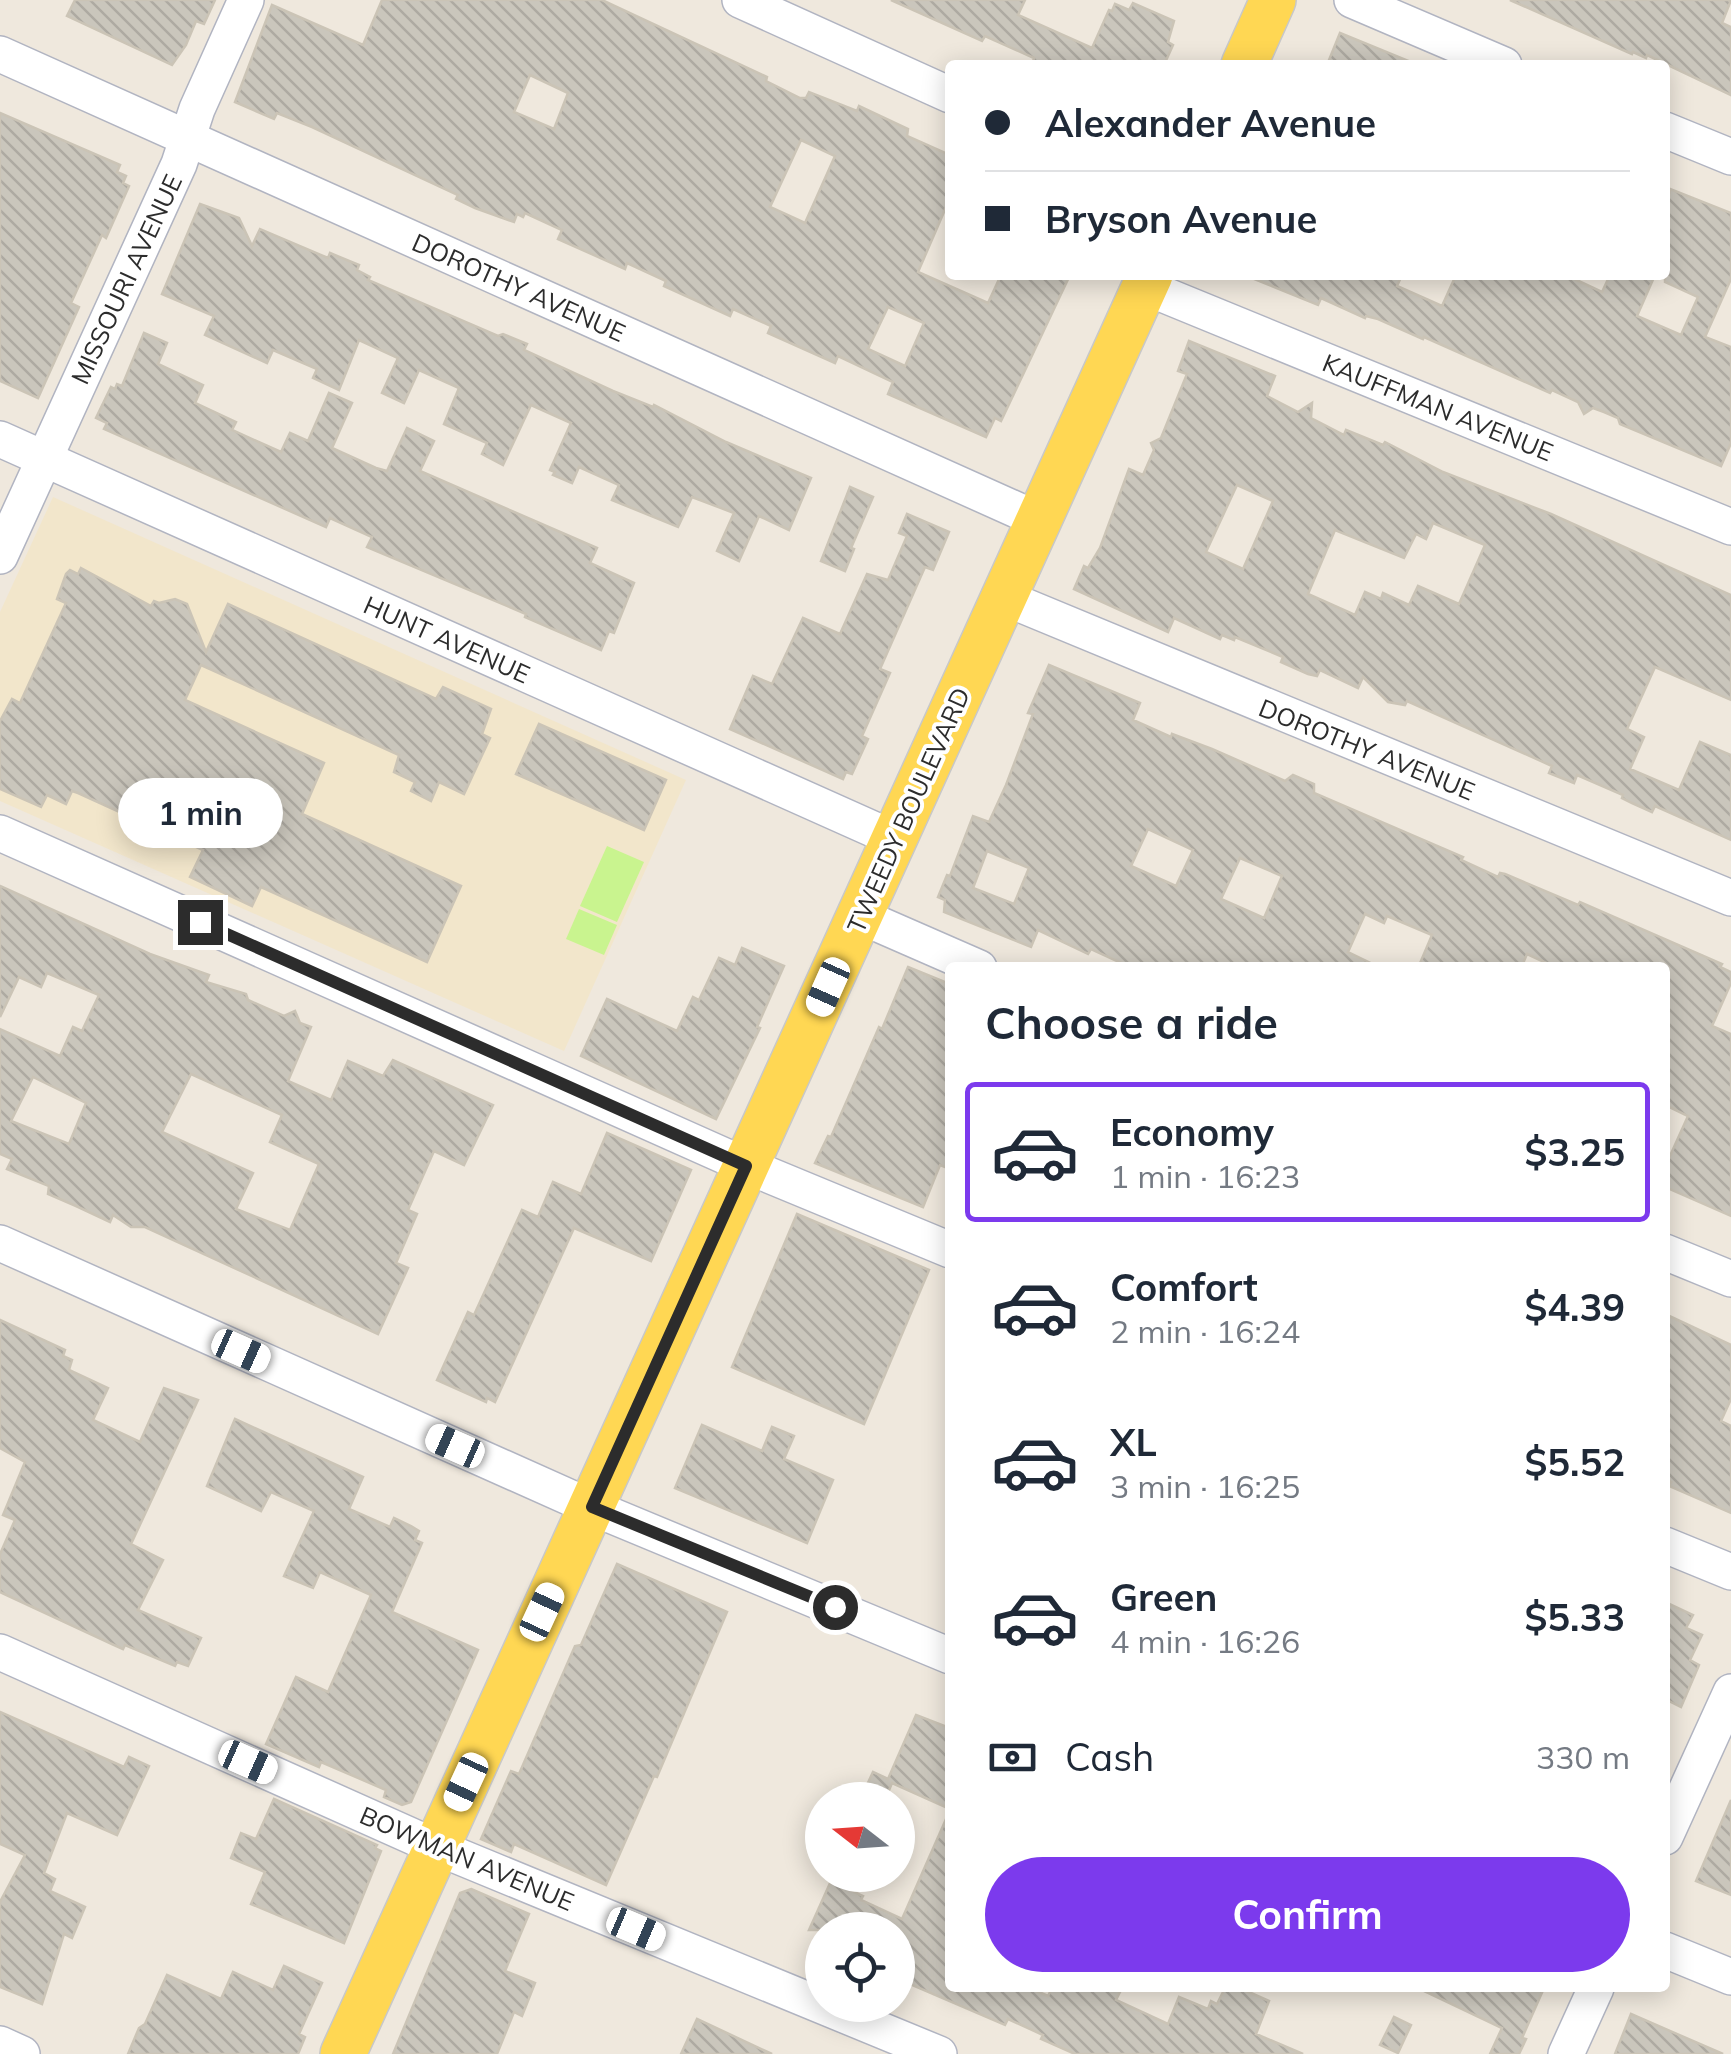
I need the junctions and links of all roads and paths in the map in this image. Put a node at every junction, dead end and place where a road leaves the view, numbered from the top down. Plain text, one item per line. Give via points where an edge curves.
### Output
1 (246, 0) edge
2 (740, 0) edge
3 (1274, 0) edge
4 (1352, 0) edge
5 (0, 54) edge
6 (1246, 60) edge
7 (1492, 60) edge
8 (945, 92) edge
9 (1670, 132) edge
10 (188, 138) junction
11 (1731, 157) edge
12 (1148, 281) edge
13 (0, 439) edge
14 (44, 458) junction
15 (1039, 520) junction
16 (1731, 527) edge
17 (0, 556) edge
18 (1004, 598) junction
19 (0, 833) edge
20 (895, 839) junction
21 (1731, 898) edge
22 (860, 916) junction
23 (965, 962) edge
24 (746, 1166) junction
25 (0, 1243) edge
26 (945, 1248) edge
27 (1670, 1254) edge
28 (1731, 1279) edge
29 (592, 1507) junction
30 (1670, 1546) edge
31 (1731, 1572) edge
32 (0, 1652) edge
33 (945, 1654) edge
34 (1731, 1692) edge
35 (1670, 1826) edge
36 (436, 1847) junction
37 (1670, 1952) edge
38 (1731, 1977) edge
39 (1594, 1992) edge
40 (0, 2044) edge
41 (22, 2054) edge
42 (343, 2054) edge
43 (939, 2054) edge
44 (1566, 2054) edge

1 - 10 street, MISSOURI AVENUE
2 - 8 street
3 - 6 main road
4 - 7 street
5 - 10 street, DOROTHY AVENUE
9 - 11 street
10 - 14 street, MISSOURI AVENUE
10 - 15 street, DOROTHY AVENUE
12 - 15 main road, TWEEDY BOULEVARD
12 - 16 street, KAUFFMAN AVENUE
13 - 14 street, HUNT AVENUE
14 - 17 street, MISSOURI AVENUE
14 - 20 street, HUNT AVENUE
15 - 18 main road, TWEEDY BOULEVARD
18 - 20 main road, TWEEDY BOULEVARD
18 - 21 street, DOROTHY AVENUE
19 - 24 street
20 - 22 main road, TWEEDY BOULEVARD
22 - 23 street
22 - 24 main road, TWEEDY BOULEVARD
24 - 26 street
24 - 29 main road, TWEEDY BOULEVARD
25 - 29 street
27 - 28 street
29 - 33 street
29 - 36 main road, TWEEDY BOULEVARD
30 - 31 street
32 - 36 street, BOWMAN AVENUE
34 - 35 street
36 - 42 main road, TWEEDY BOULEVARD
36 - 43 street, BOWMAN AVENUE
37 - 38 street
39 - 44 street
40 - 41 street

